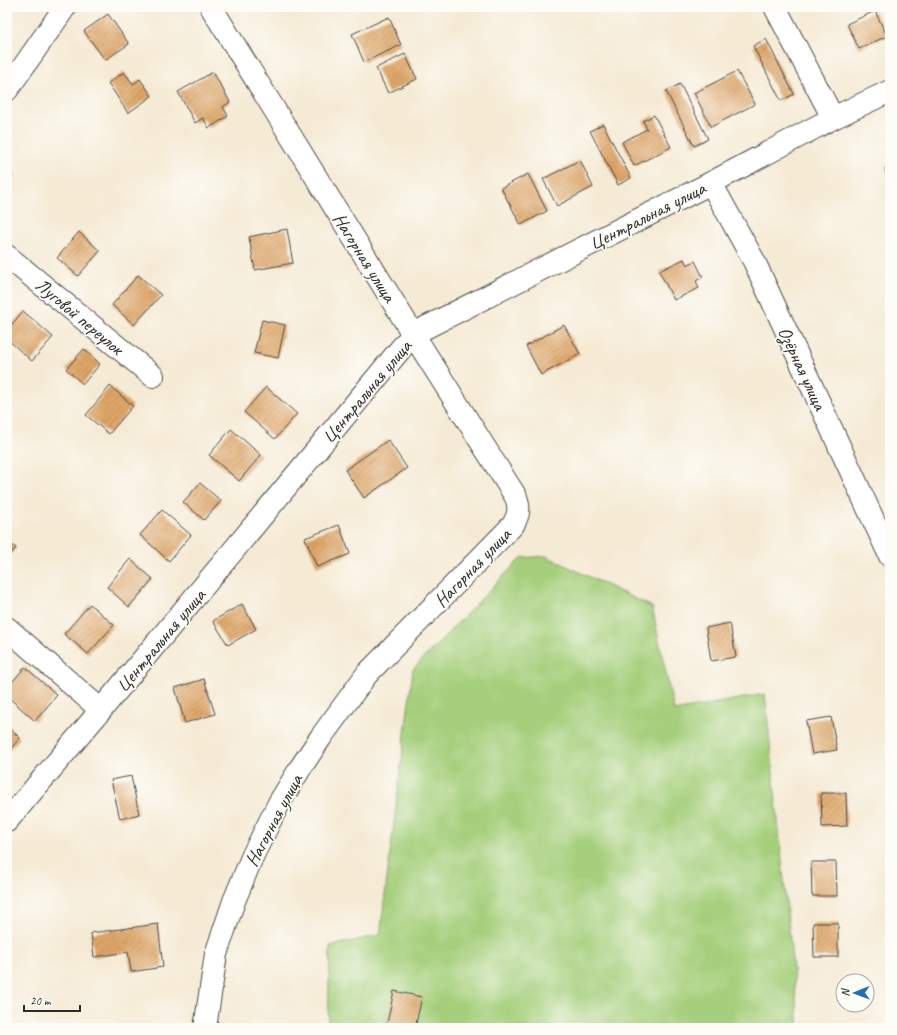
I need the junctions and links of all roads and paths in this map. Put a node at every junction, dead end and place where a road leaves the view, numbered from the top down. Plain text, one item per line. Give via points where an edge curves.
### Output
1 (65, 7) edge
2 (211, 7) edge
3 (775, 7) edge
4 (7, 90) edge
5 (890, 91) edge
6 (834, 118) junction
7 (711, 183) junction
8 (7, 256) edge
9 (413, 334) junction
10 (153, 376) dead end
11 (890, 556) edge
12 (7, 628) edge
13 (101, 710) junction
14 (7, 821) edge
15 (205, 1028) edge

1 - 4 street
2 - 9 street, Нагорная улица
3 - 6 street
5 - 6 street, Центральная улица
6 - 7 street, Центральная улица
7 - 9 street, Центральная улица
7 - 11 street, Озёрная улица via 754,261
8 - 10 street, Луговой переулок
9 - 13 street, Центральная улица
9 - 15 street, Нагорная улица via 516,497 518,516 513,525 367,674 293,779 253,856 234,901 216,954
12 - 13 street
13 - 14 street, Центральная улица

